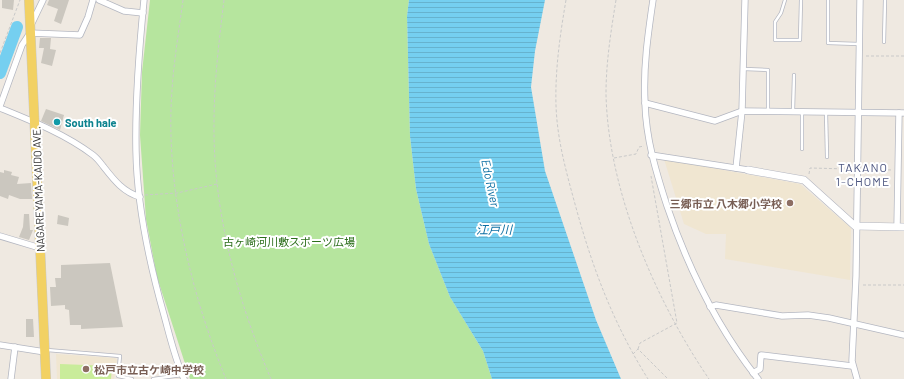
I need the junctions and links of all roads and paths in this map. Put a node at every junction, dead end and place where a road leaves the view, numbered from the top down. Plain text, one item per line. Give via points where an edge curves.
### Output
1 (20, 0) edge
2 (29, 0) edge
3 (43, 0) edge
4 (93, 0) edge
5 (99, 0) edge
6 (144, 0) edge
7 (183, 0) edge
8 (224, 0) edge
9 (566, 0) edge
10 (616, 0) edge
11 (653, 0) edge
12 (745, 0) edge
13 (785, 0) edge
14 (801, 0) edge
15 (828, 0) edge
16 (860, 0) edge
17 (885, 0) edge
18 (143, 13) junction
19 (30, 30) junction
20 (884, 42) dead end
21 (859, 44) junction
22 (0, 53) edge
23 (859, 55) junction
24 (904, 56) edge
25 (743, 69) junction
26 (794, 75) dead end
27 (645, 103) junction
28 (0, 107) edge
29 (742, 111) junction
30 (768, 111) junction
31 (793, 111) junction
32 (802, 111) junction
33 (826, 112) junction
34 (858, 112) junction
35 (902, 113) edge
36 (36, 122) junction
37 (638, 147) dead end
38 (802, 149) dead end
39 (651, 155) junction
40 (613, 158) junction
41 (827, 158) dead end
42 (736, 168) junction
43 (857, 168) junction
44 (748, 170) joint
45 (898, 170) junction
46 (650, 174) dead end
47 (804, 180) junction
48 (217, 184) junction
49 (177, 193) junction
50 (143, 196) junction
51 (855, 226) junction
52 (900, 227) edge
53 (0, 236) edge
54 (40, 248) junction
55 (855, 284) junction
56 (904, 285) edge
57 (710, 307) junction
58 (854, 324) junction
59 (675, 325) junction
60 (904, 335) edge
61 (0, 345) edge
62 (15, 347) junction
63 (638, 349) junction
64 (45, 351) junction
65 (632, 354) junction
66 (852, 366) junction
67 (753, 373) junction
68 (183, 377) edge
69 (11, 379) edge
70 (46, 379) edge
71 (132, 379) edge
72 (153, 379) edge
73 (226, 379) edge
74 (271, 379) edge
75 (648, 379) edge
76 (668, 379) edge
77 (709, 379) edge
78 (758, 379) edge
79 (857, 379) edge

1 - 22 path
2 - 19 main road, NAGAREYAMA-KAIDO AVE.
3 - 19 street
4 - 19 street via 80,35
5 - 18 street via 124,11
6 - 18 street
7 - 49 path via 172,90 172,151
8 - 48 path via 215,75
9 - 65 path via 556,84 562,153 593,267 612,315
10 - 40 path via 606,88
11 - 27 street via 645,69
12 - 25 street
13 - 14 lane via 782,13 775,22 775,40 800,40
15 - 21 lane via 828,43
16 - 21 street
17 - 20 lane
18 - 50 street via 136,152
19 - 28 street via 22,45
19 - 36 main road, NAGAREYAMA-KAIDO AVE.
21 - 23 street
23 - 24 path
23 - 34 street
25 - 29 street
25 - 30 lane via 768,70
26 - 31 lane
27 - 29 street via 715,121
27 - 39 street
28 - 36 street
29 - 30 street
29 - 42 street
30 - 31 street
31 - 32 street
32 - 33 street
32 - 38 lane
33 - 34 street
33 - 41 lane
34 - 35 street
34 - 43 street
35 - 45 street
36 - 50 street via 95,156 114,180 133,195
36 - 54 main road, NAGAREYAMA-KAIDO AVE.
37 - 40 path via 636,154
39 - 42 street
39 - 57 street via 680,241
40 - 59 path via 643,253
42 - 44 street
43 - 45 path
43 - 47 path via 810,168 809,178
43 - 51 street
44 - 47 street
45 - 52 street
46 - 59 path via 677,322
47 - 51 street
48 - 49 path
48 - 74 path via 243,304
49 - 50 path
49 - 73 path via 179,216 194,282
50 - 68 street via 144,226 154,278
51 - 52 street
51 - 55 street
53 - 54 street
54 - 64 main road, NAGAREYAMA-KAIDO AVE.
55 - 56 path
55 - 58 street
57 - 58 street via 716,305 782,316 808,315
57 - 67 street via 728,339
58 - 60 street
58 - 66 street
59 - 63 path via 640,343
59 - 77 path
61 - 62 street
62 - 64 street
62 - 69 street
63 - 65 path
63 - 76 path
64 - 70 main road, NAGAREYAMA-KAIDO AVE.
64 - 71 lane via 120,356 118,376
65 - 75 path
66 - 67 street via 761,354 760,368
66 - 79 street
67 - 78 street
68 - 72 lane

